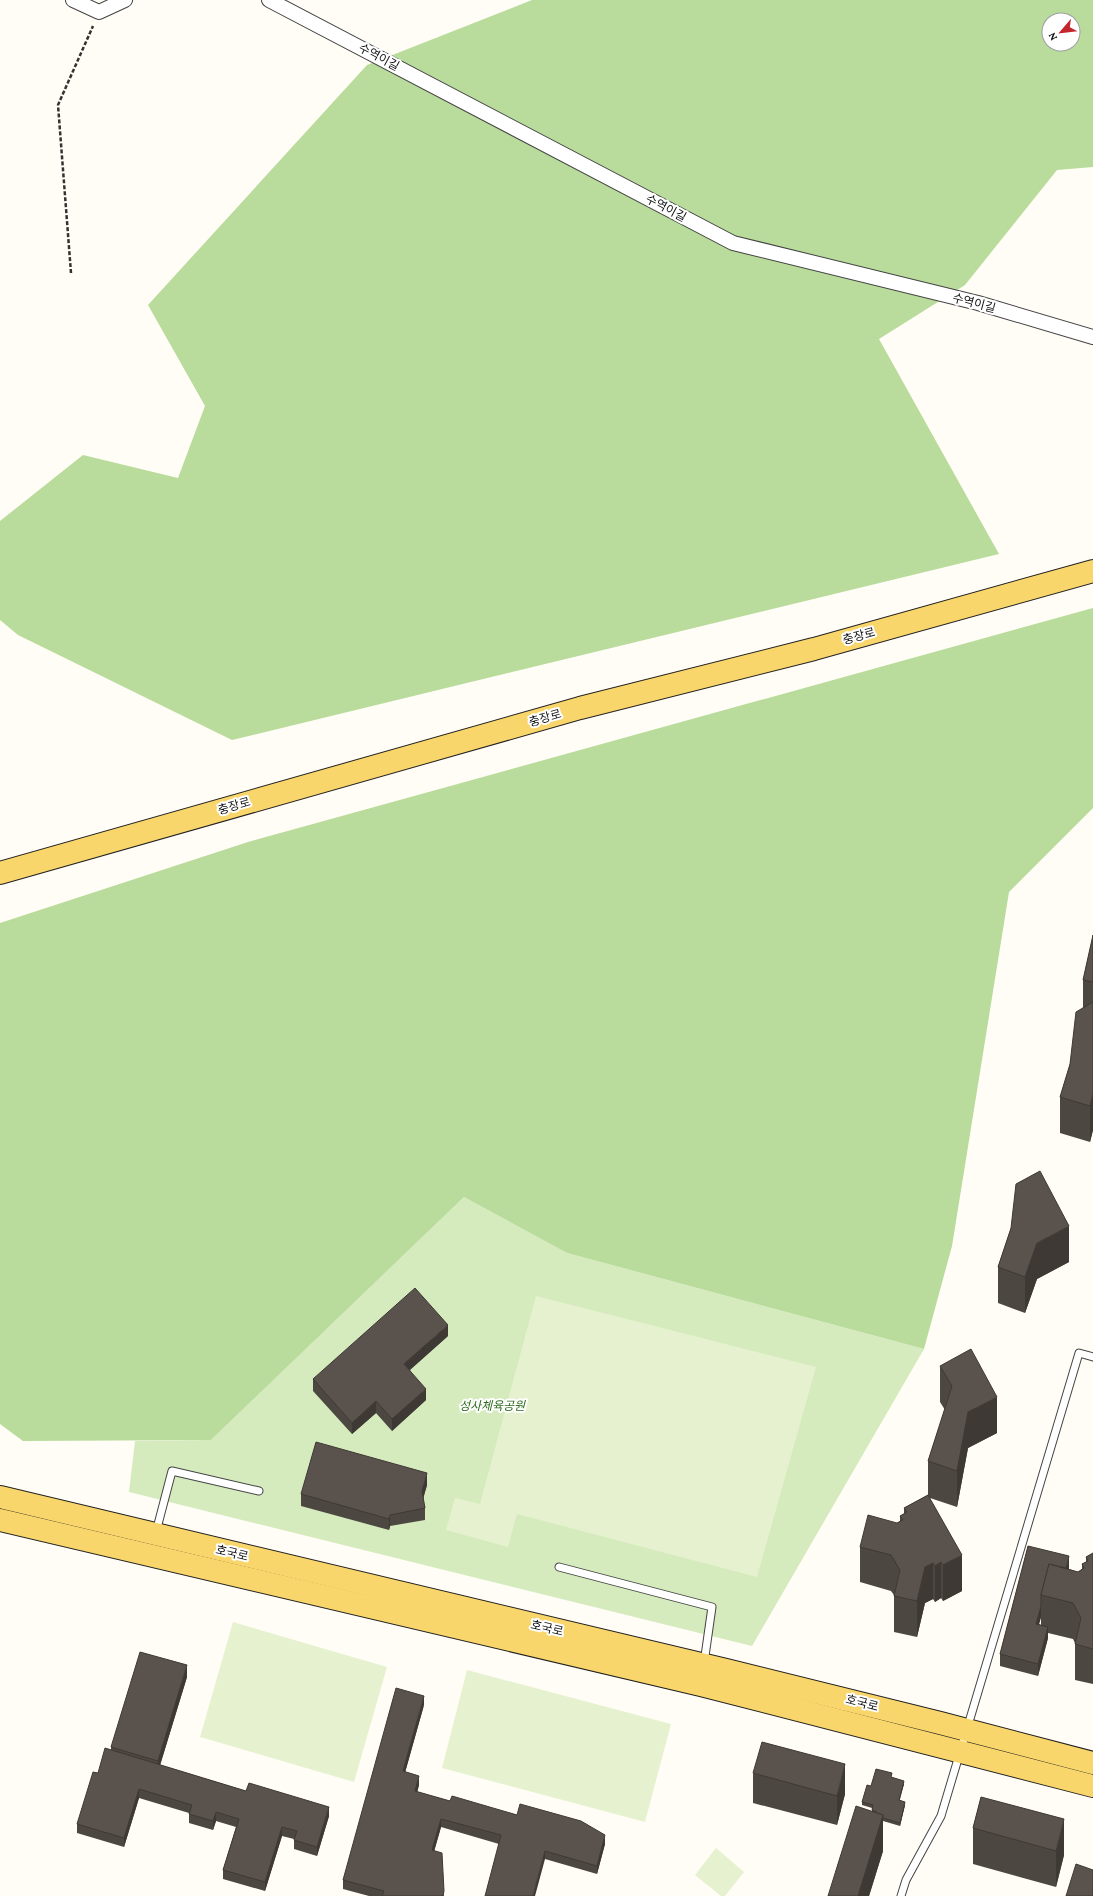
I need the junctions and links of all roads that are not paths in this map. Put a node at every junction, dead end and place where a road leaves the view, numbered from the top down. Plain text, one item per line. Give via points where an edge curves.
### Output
1 (73, 0) edge
2 (125, 0) edge
3 (269, 0) edge
4 (1093, 337) edge
5 (1093, 571) edge
6 (0, 873) edge
7 (1093, 1356) edge
8 (259, 1491) dead end
9 (0, 1497) edge
10 (0, 1520) edge
11 (155, 1546) junction
12 (559, 1567) dead end
13 (703, 1675) junction
14 (967, 1730) junction
15 (961, 1751) junction
16 (1093, 1763) edge
17 (1093, 1786) edge
18 (901, 1896) edge

1 - 2 street via 99,12
3 - 4 street, 수역이길 via 733,243 978,303
5 - 6 main road, 충장로 via 814,649 580,708
7 - 14 lane via 1078,1353
8 - 11 lane via 172,1471
9 - 11 main road, 호국로
10 - 11 main road, 호국로
11 - 13 main road, 호국로
12 - 13 lane via 712,1607
13 - 14 main road, 호국로
13 - 15 main road, 호국로
14 - 15 lane
14 - 16 main road, 호국로
15 - 17 main road, 호국로
15 - 18 lane via 941,1816 906,1880

